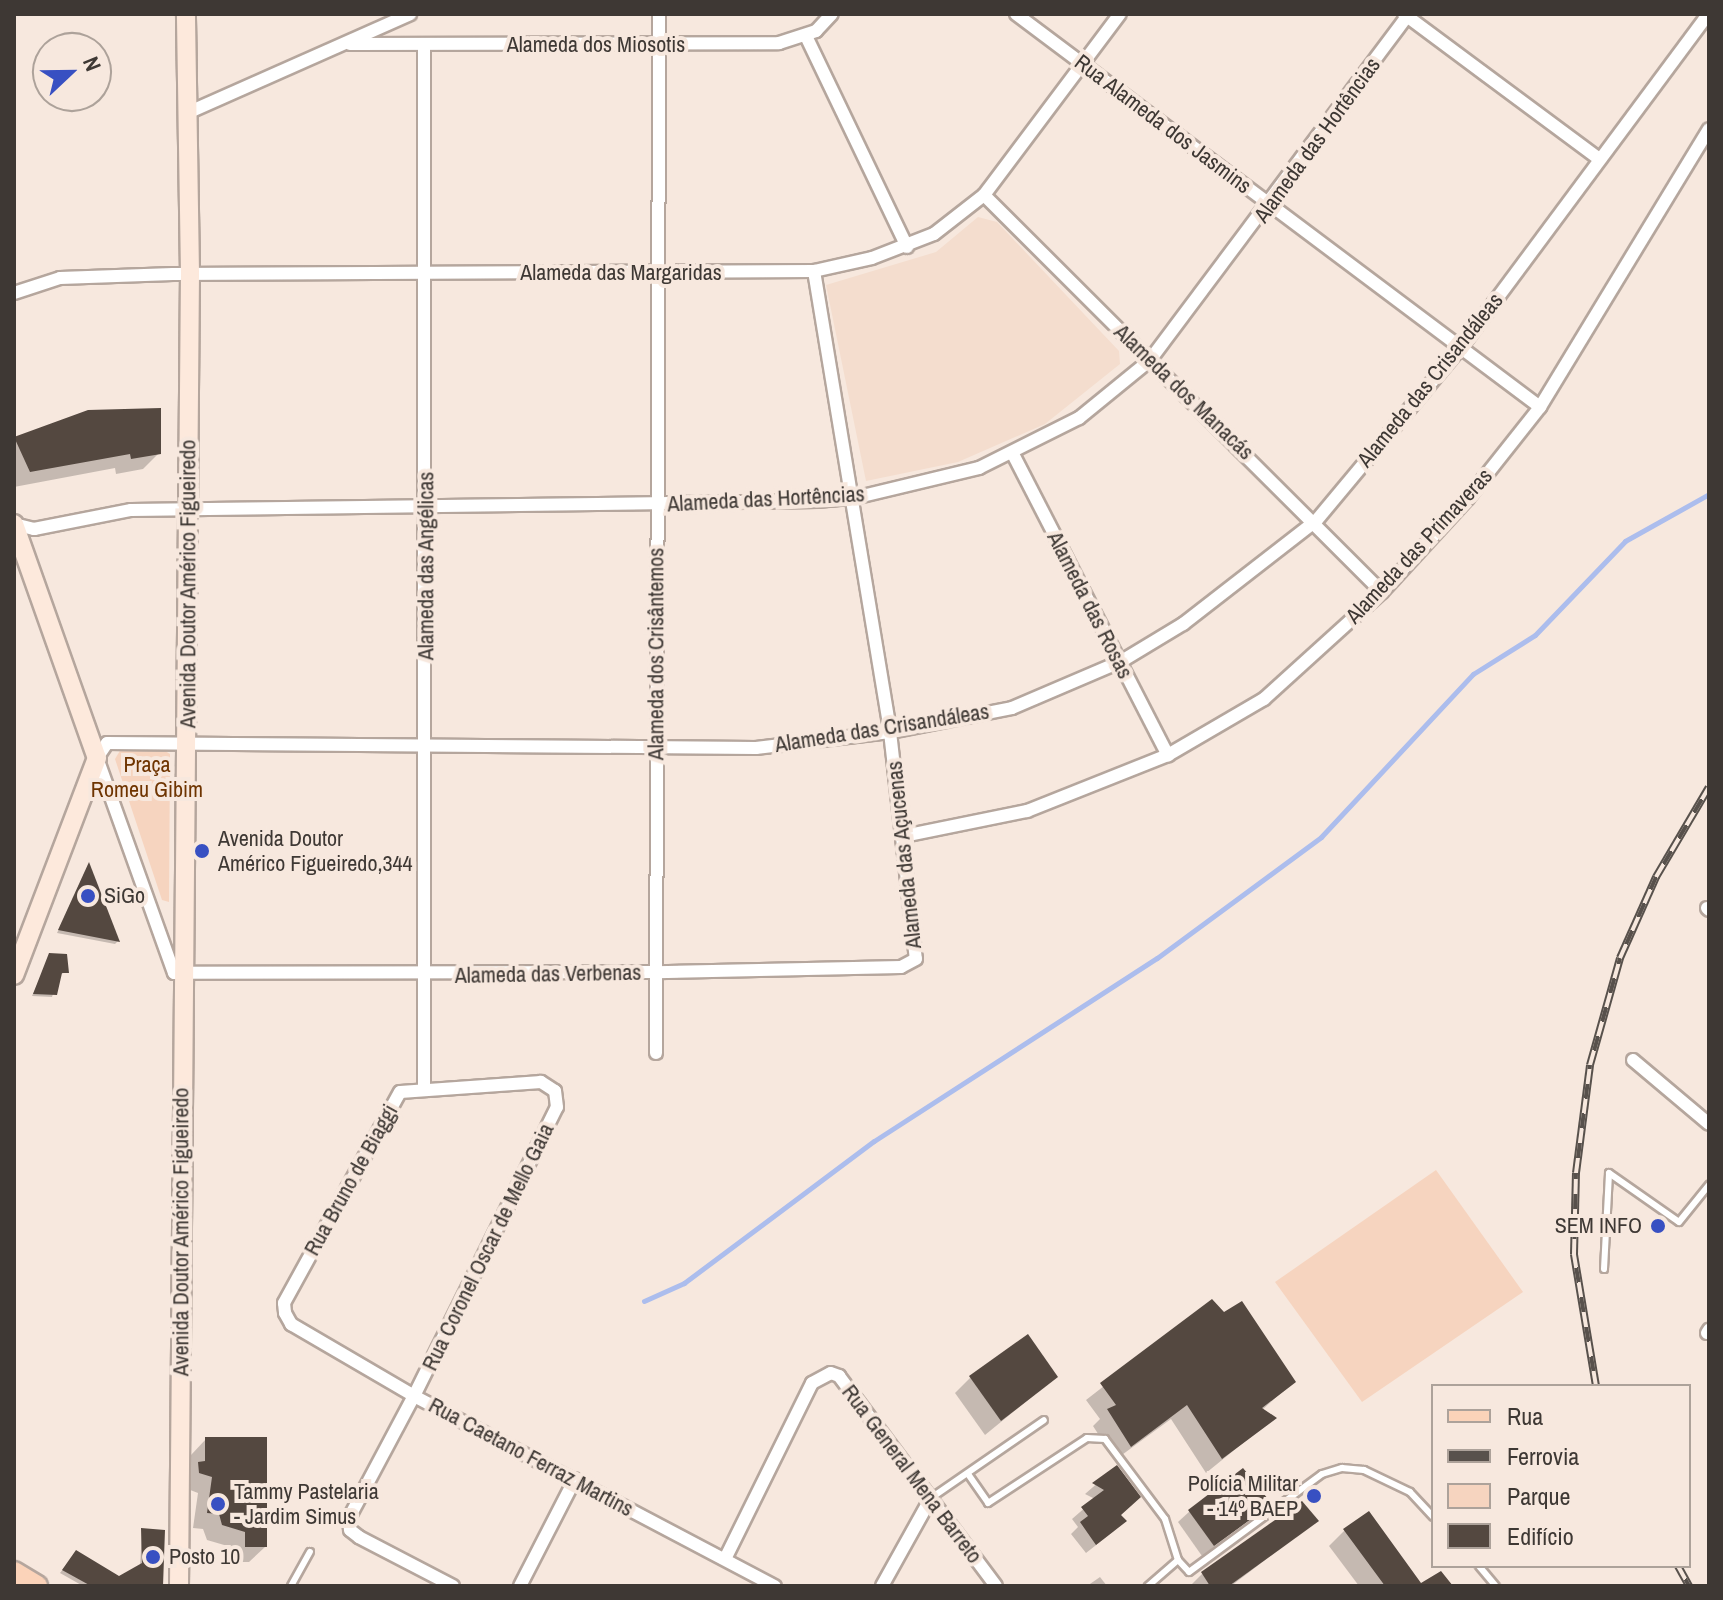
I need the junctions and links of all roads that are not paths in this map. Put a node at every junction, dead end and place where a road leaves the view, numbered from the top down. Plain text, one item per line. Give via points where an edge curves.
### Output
1 (186, 14) edge
2 (410, 14) edge
3 (659, 14) edge
4 (832, 14) edge
5 (1016, 14) edge
6 (1120, 14) edge
7 (1708, 14) edge
8 (1407, 15) edge
9 (390, 24) junction
10 (806, 36) junction
11 (350, 44) junction
12 (392, 44) junction
13 (424, 45) junction
14 (659, 47) junction
15 (1084, 64) junction
16 (187, 113) junction
17 (1709, 129) edge
18 (1599, 159) junction
19 (984, 195) junction
20 (1270, 205) junction
21 (907, 247) junction
22 (814, 271) junction
23 (190, 273) junction
24 (426, 274) junction
25 (656, 274) junction
26 (14, 293) edge
27 (1461, 347) junction
28 (1150, 360) junction
29 (1540, 407) junction
30 (1013, 454) junction
31 (854, 498) junction
32 (656, 505) junction
33 (188, 509) junction
34 (427, 509) junction
35 (1316, 521) junction
36 (14, 524) edge
37 (1382, 592) junction
38 (1120, 662) junction
39 (890, 732) junction
40 (187, 742) junction
41 (425, 742) junction
42 (655, 745) junction
43 (1168, 755) junction
44 (97, 758) junction
45 (904, 836) junction
46 (912, 964) joint
47 (656, 972) junction
48 (14, 975) edge
49 (424, 975) junction
50 (183, 976) junction
51 (656, 1053) dead end
52 (1633, 1060) dead end
53 (424, 1088) junction
54 (555, 1091) joint
55 (1709, 1124) edge
56 (1709, 1185) edge
57 (1604, 1269) dead end
58 (291, 1324) joint
59 (414, 1396) junction
60 (1044, 1420) dead end
61 (968, 1474) junction
62 (575, 1479) junction
63 (931, 1498) junction
64 (1431, 1515) edge
65 (310, 1552) dead end
66 (725, 1559) junction
67 (1178, 1560) junction
68 (1481, 1568) edge
69 (14, 1572) edge
70 (37, 1586) edge
71 (179, 1586) edge
72 (291, 1586) edge
73 (453, 1586) edge
74 (520, 1586) edge
75 (775, 1586) edge
76 (882, 1586) edge
77 (996, 1586) edge
78 (1148, 1586) edge
79 (1496, 1586) edge

1 - 16 main road, Avenida Doutor Américo Figueiredo
2 - 9 street
3 - 14 street, Alameda dos Crisântemos
4 - 10 street, Alameda dos Miosotis
5 - 15 street, Rua Alameda dos Jasmins
6 - 15 street, Alameda das Margaridas
7 - 18 street, Alameda das Crisandáleas
8 - 18 street
8 - 20 street, Alameda das Hortências
9 - 11 street
9 - 12 street
10 - 14 street, Alameda dos Miosotis via 779,43
10 - 21 street
11 - 12 street, Alameda dos Miosotis
11 - 16 street
12 - 13 street, Alameda dos Miosotis
13 - 14 street, Alameda dos Miosotis
13 - 24 street, Alameda das Angélicas
14 - 25 street, Alameda dos Crisântemos
15 - 19 street, Alameda das Margaridas
15 - 20 street, Rua Alameda dos Jasmins
16 - 23 main road, Avenida Doutor Américo Figueiredo
17 - 29 street, Alameda das Primaveras
18 - 27 street, Alameda das Crisandáleas
19 - 21 street, Alameda das Margaridas via 943,228
19 - 28 street, Alameda dos Manacás
20 - 27 street, Rua Alameda dos Jasmins
20 - 28 street, Alameda das Hortências
21 - 22 street, Alameda das Margaridas
22 - 25 street, Alameda das Margaridas
22 - 31 street, Alameda das Açucenas
23 - 24 street, Alameda das Margaridas
23 - 26 street, Alameda das Margaridas via 60,278
23 - 33 main road, Avenida Doutor Américo Figueiredo
24 - 25 street, Alameda das Margaridas
24 - 34 street, Alameda das Angélicas
25 - 32 street, Alameda dos Crisântemos
27 - 29 street, Rua Alameda dos Jasmins
27 - 35 street, Alameda das Crisandáleas
28 - 30 street, Alameda das Hortências via 1079,418
28 - 35 street, Alameda dos Manacás
29 - 37 street, Alameda das Primaveras via 1468,498
30 - 31 street, Alameda das Hortências via 979,468
30 - 38 street, Alameda das Rosas
31 - 32 street, Alameda das Hortências
31 - 39 street, Alameda das Açucenas
32 - 34 street, Alameda das Hortências
32 - 42 street, Alameda dos Crisântemos
33 - 34 street, Alameda das Hortências
33 - 36 street, Alameda das Hortências via 131,510 34,529
33 - 40 main road, Avenida Doutor Américo Figueiredo
34 - 41 street, Alameda das Angélicas
35 - 37 street, Alameda dos Manacás
35 - 38 street, Alameda das Crisandáleas via 1183,624
36 - 44 main road
37 - 43 street, Alameda das Primaveras via 1264,699
38 - 39 street, Alameda das Crisandáleas via 1012,708
38 - 43 street, Alameda das Rosas
39 - 42 street, Alameda das Crisandáleas via 756,748
39 - 45 street, Alameda das Açucenas
40 - 41 street, Alameda das Crisandáleas
40 - 44 street, Alameda das Crisandáleas via 116,741 103,746
40 - 50 main road, Avenida Doutor Américo Figueiredo
41 - 42 street, Alameda das Crisandáleas
41 - 49 street, Alameda das Angélicas
42 - 47 street, Alameda dos Crisântemos
43 - 45 street, Alameda das Primaveras via 1027,811
44 - 48 main road
44 - 50 street via 171,968
45 - 46 street, Alameda das Açucenas via 917,952
46 - 47 street, Alameda das Verbenas
47 - 49 street, Alameda das Verbenas
47 - 51 street, Alameda dos Crisântemos
49 - 50 street, Alameda das Verbenas
49 - 53 street, Alameda das Angélicas
50 - 71 main road, Avenida Doutor Américo Figueiredo
52 - 55 street
53 - 54 street, Rua Bruno de Biaggi via 541,1082
53 - 58 street, Rua Bruno de Biaggi via 400,1092 392,1100 284,1303
54 - 59 street, Rua Coronel Oscar de Mello Gaia via 557,1107
56 - 57 lane via 1679,1222 1609,1173
58 - 59 street, Rua Caetano Ferraz Martins
59 - 62 street, Rua Caetano Ferraz Martins
59 - 73 street, Rua Coronel Oscar de Mello Gaia via 349,1518 350,1530
60 - 61 lane
61 - 63 lane
61 - 67 lane via 988,1503 1087,1438 1105,1439 1165,1519
62 - 66 street, Rua Caetano Ferraz Martins
62 - 74 street
63 - 66 street, Rua General Mena Barreto via 839,1376 822,1374 812,1383
63 - 76 street
63 - 77 street, Rua General Mena Barreto
64 - 67 lane via 1410,1492 1364,1470 1342,1468 1322,1474 1189,1572
65 - 72 lane
66 - 75 street, Rua Caetano Ferraz Martins
67 - 78 lane
68 - 79 lane
69 - 70 main road

